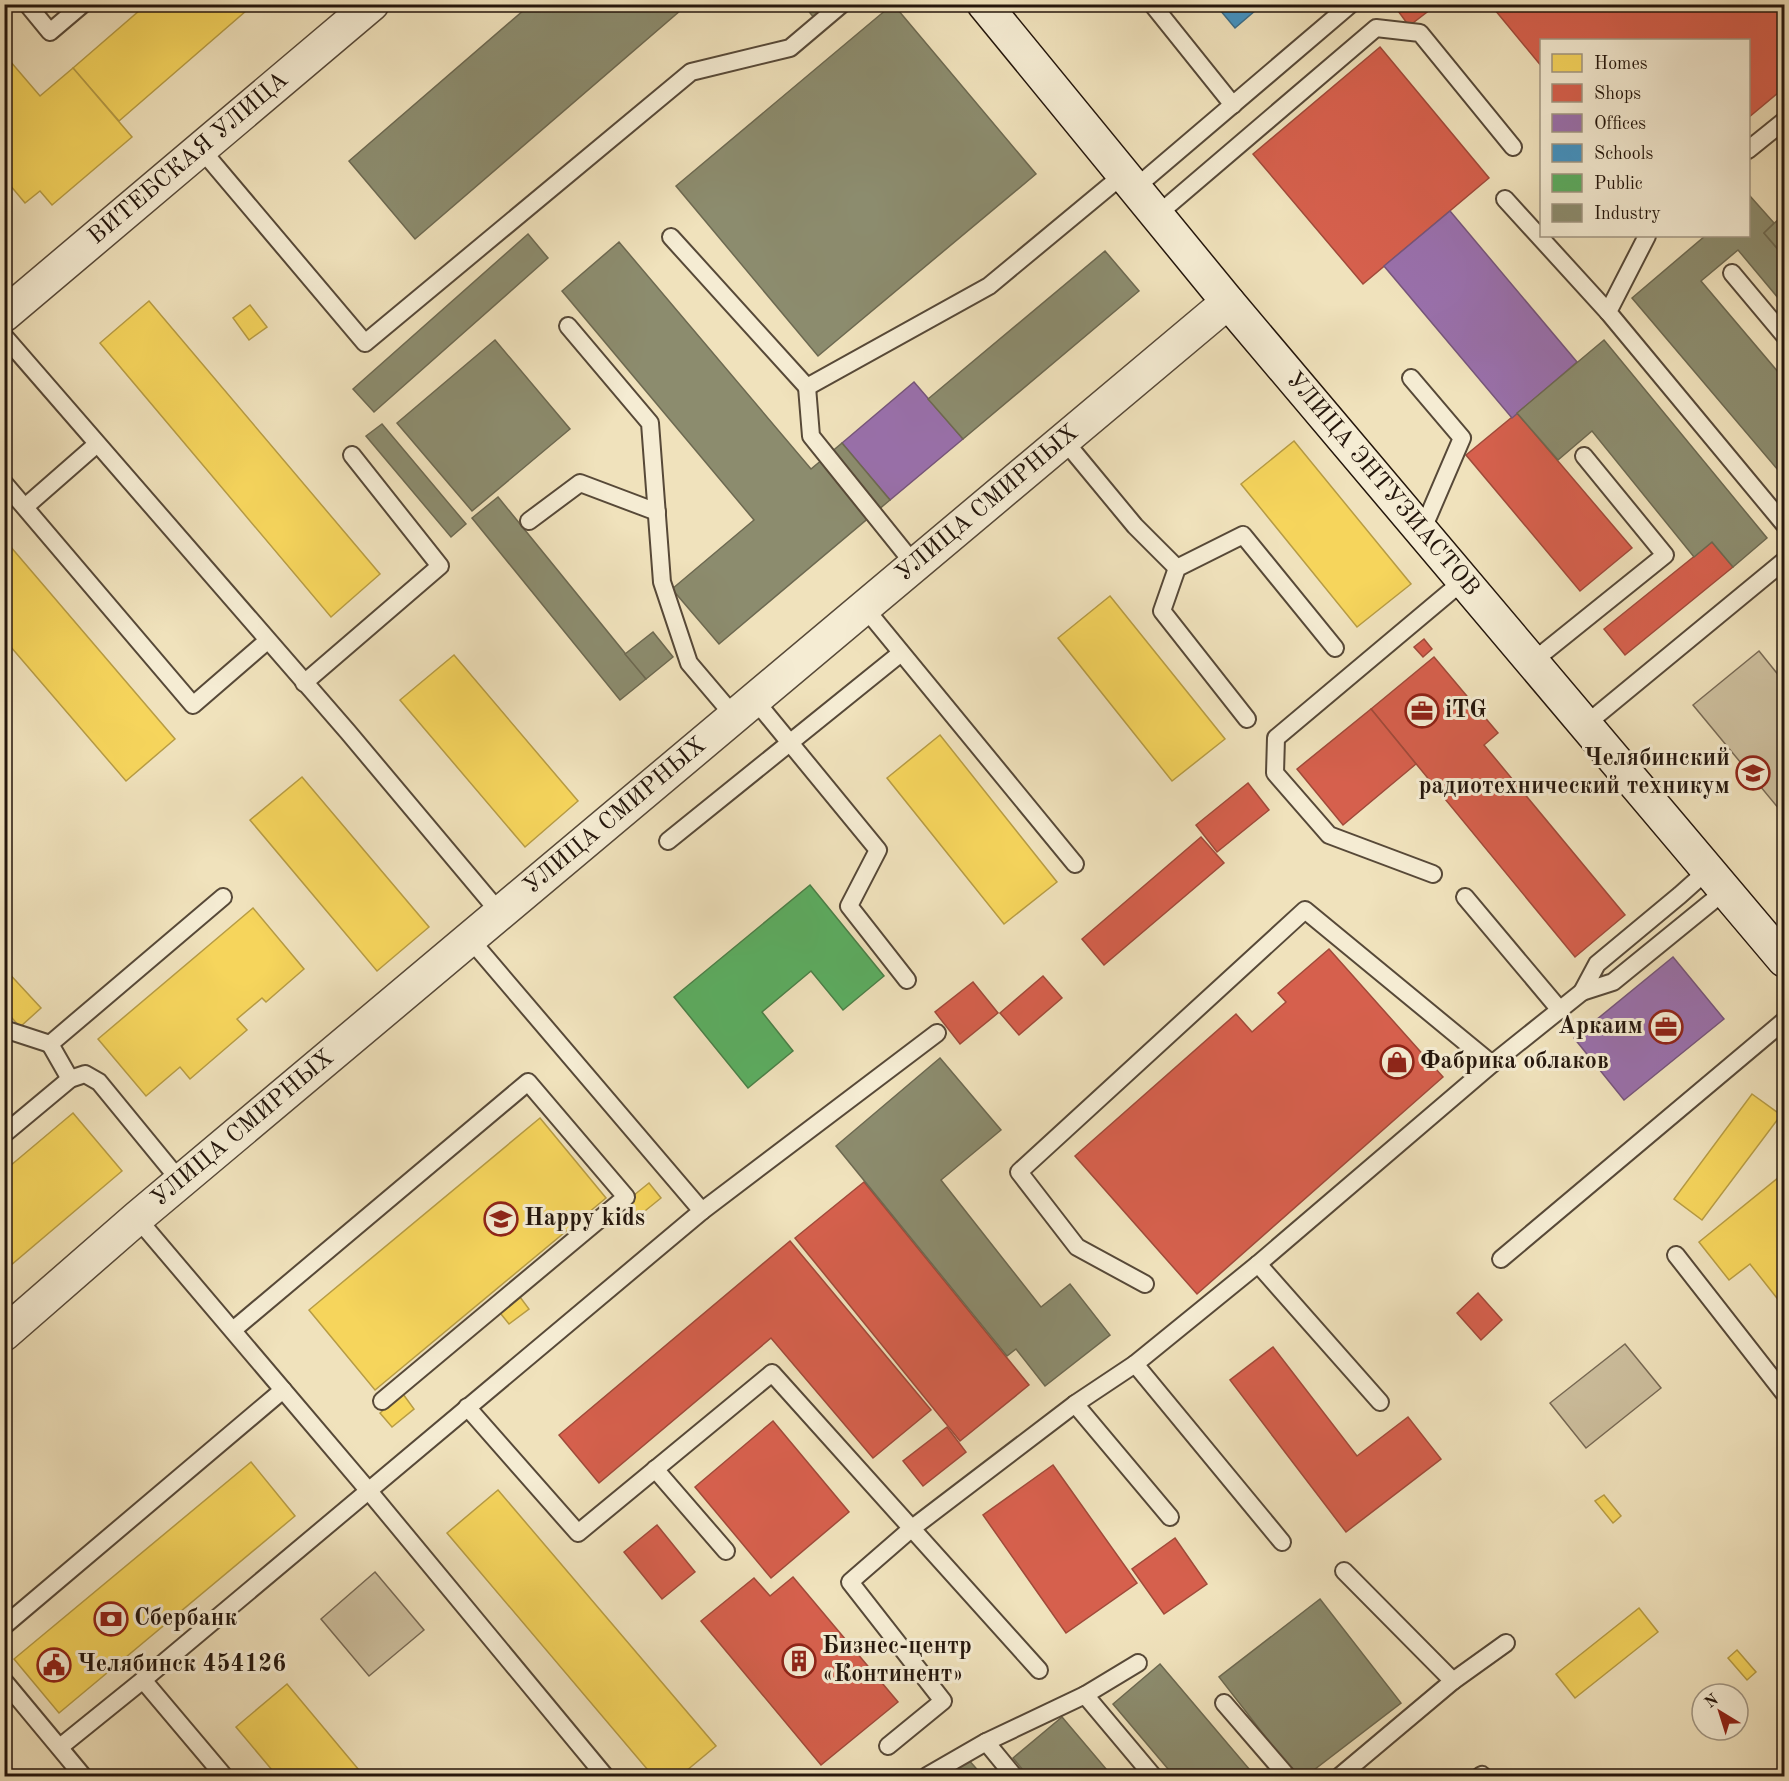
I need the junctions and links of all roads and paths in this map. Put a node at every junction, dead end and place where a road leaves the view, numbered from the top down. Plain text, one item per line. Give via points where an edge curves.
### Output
1 (27, 4) edge
2 (83, 4) edge
3 (372, 4) edge
4 (842, 4) edge
5 (984, 4) edge
6 (1152, 4) edge
7 (1352, 4) edge
8 (1233, 105) junction
9 (1785, 121) edge
10 (1513, 147) dead end
11 (201, 149) junction
12 (1750, 149) edge
13 (1130, 181) junction
14 (1505, 199) dead end
15 (1157, 215) junction
16 (671, 237) dead end
17 (1646, 237) edge
18 (1731, 273) dead end
19 (1228, 302) junction
20 (7, 312) edge
21 (1608, 312) junction
22 (568, 326) dead end
23 (1785, 335) edge
24 (1411, 378) dead end
25 (807, 387) junction
26 (1063, 439) junction
27 (97, 444) junction
28 (352, 454) dead end
29 (1584, 456) dead end
30 (4, 483) edge
31 (25, 507) junction
32 (657, 512) junction
33 (529, 521) dead end
34 (1785, 524) edge
35 (1422, 531) junction
36 (1785, 561) edge
37 (914, 564) junction
38 (1177, 568) junction
39 (1463, 581) junction
40 (864, 608) junction
41 (267, 641) junction
42 (1335, 648) dead end
43 (901, 653) junction
44 (1532, 662) junction
45 (304, 682) junction
46 (744, 708) junction
47 (1247, 719) dead end
48 (1585, 725) junction
49 (790, 743) junction
50 (668, 841) dead end
51 (1076, 864) dead end
52 (1433, 874) dead end
53 (1717, 880) junction
54 (223, 897) dead end
55 (1465, 897) dead end
56 (500, 913) junction
57 (470, 939) junction
58 (1785, 960) edge
59 (907, 980) dead end
60 (1582, 992) junction
61 (1560, 1010) junction
62 (1785, 1021) edge
63 (4, 1029) edge
64 (937, 1033) dead end
65 (50, 1044) junction
66 (1492, 1064) junction
67 (70, 1079) junction
68 (4, 1134) edge
69 (181, 1182) junction
70 (702, 1211) junction
71 (137, 1218) junction
72 (1676, 1255) dead end
73 (1501, 1259) dead end
74 (1258, 1264) junction
75 (1145, 1284) dead end
76 (233, 1330) junction
77 (4, 1334) edge
78 (1135, 1364) junction
79 (283, 1390) junction
80 (1785, 1393) edge
81 (382, 1401) dead end
82 (1380, 1402) dead end
83 (1075, 1404) junction
84 (467, 1407) junction
85 (655, 1469) junction
86 (368, 1490) junction
87 (1170, 1517) dead end
88 (911, 1529) junction
89 (1282, 1542) dead end
90 (726, 1551) dead end
91 (1344, 1571) dead end
92 (4, 1626) edge
93 (1506, 1643) dead end
94 (1138, 1663) dead end
95 (1039, 1670) dead end
96 (143, 1680) junction
97 (4, 1681) edge
98 (1454, 1681) junction
99 (1085, 1695) junction
100 (1224, 1703) dead end
101 (986, 1742) junction
102 (888, 1746) dead end
103 (60, 1748) junction
104 (83, 1776) edge
105 (224, 1776) edge
106 (605, 1776) edge
107 (927, 1776) edge
108 (1014, 1776) edge
109 (1153, 1776) edge
110 (1287, 1776) edge
111 (1340, 1776) edge

1 - 2 lane via 50,32
3 - 11 street, ВИТЕБСКАЯ УЛИЦА
4 - 11 lane via 790,48 691,72 365,343
5 - 13 street, УЛИЦА ЭНТУЗИАСТОВ
6 - 8 lane
7 - 8 lane
8 - 13 lane
9 - 12 lane
10 - 15 lane via 1420,33 1376,28
11 - 20 street, ВИТЕБСКАЯ УЛИЦА
13 - 15 street, УЛИЦА ЭНТУЗИАСТОВ
13 - 25 lane via 990,286
14 - 21 lane
15 - 19 street, УЛИЦА ЭНТУЗИАСТОВ
16 - 25 lane
17 - 21 lane
18 - 23 lane
19 - 26 street, УЛИЦА СМИРНЫХ
19 - 35 street, УЛИЦА ЭНТУЗИАСТОВ
20 - 27 lane
21 - 34 lane
22 - 32 lane via 650,423
24 - 35 lane via 1462,438
25 - 37 lane via 811,436
26 - 37 street, УЛИЦА СМИРНЫХ
26 - 38 lane via 1135,526
27 - 31 lane
27 - 41 lane
28 - 45 lane via 440,566
29 - 44 lane via 1665,555
30 - 31 lane
31 - 41 lane via 193,705
32 - 33 lane via 580,483
32 - 46 lane via 662,582 689,663
35 - 39 street, УЛИЦА ЭНТУЗИАСТОВ
36 - 48 lane
37 - 40 street, УЛИЦА СМИРНЫХ
38 - 42 lane via 1243,536
38 - 47 lane via 1162,611
39 - 44 street, УЛИЦА ЭНТУЗИАСТОВ
39 - 52 lane via 1276,738 1275,773 1329,836
40 - 43 lane
40 - 46 street, УЛИЦА СМИРНЫХ
41 - 45 lane
43 - 49 lane
43 - 51 lane
44 - 48 street, УЛИЦА ЭНТУЗИАСТОВ
45 - 56 lane
46 - 49 lane
46 - 56 street, УЛИЦА СМИРНЫХ
48 - 53 street, УЛИЦА ЭНТУЗИАСТОВ
49 - 50 lane
49 - 59 lane via 878,850 849,906
53 - 58 street, УЛИЦА ЭНТУЗИАСТОВ
53 - 60 lane via 1613,982
53 - 60 lane via 1680,895 1597,964
54 - 65 lane
55 - 61 lane
56 - 57 street, УЛИЦА СМИРНЫХ
57 - 69 street, УЛИЦА СМИРНЫХ
57 - 70 lane
60 - 61 lane
61 - 66 lane
62 - 73 lane
63 - 65 lane
64 - 70 lane
65 - 67 lane
66 - 74 lane
66 - 75 lane via 1305,910 1019,1173 1077,1247
67 - 68 lane
67 - 69 lane via 85,1074 99,1082
69 - 71 street, УЛИЦА СМИРНЫХ
70 - 84 lane
71 - 76 lane
71 - 77 street, УЛИЦА СМИРНЫХ
72 - 80 lane
74 - 78 lane
74 - 82 lane
76 - 79 lane
76 - 81 lane via 528,1082 627,1197
78 - 83 lane
78 - 89 lane
79 - 86 lane
79 - 92 lane
83 - 87 lane
83 - 88 lane
84 - 85 lane via 578,1533
84 - 86 lane
85 - 88 lane via 772,1373
85 - 90 lane
86 - 96 lane
86 - 106 lane
88 - 95 lane
88 - 102 lane via 850,1582 943,1701
91 - 98 lane
93 - 98 lane
94 - 99 lane
96 - 103 lane
96 - 105 lane
97 - 103 lane
98 - 111 lane
99 - 101 lane
99 - 109 lane
100 - 110 lane
101 - 107 lane
101 - 108 lane
103 - 104 lane

